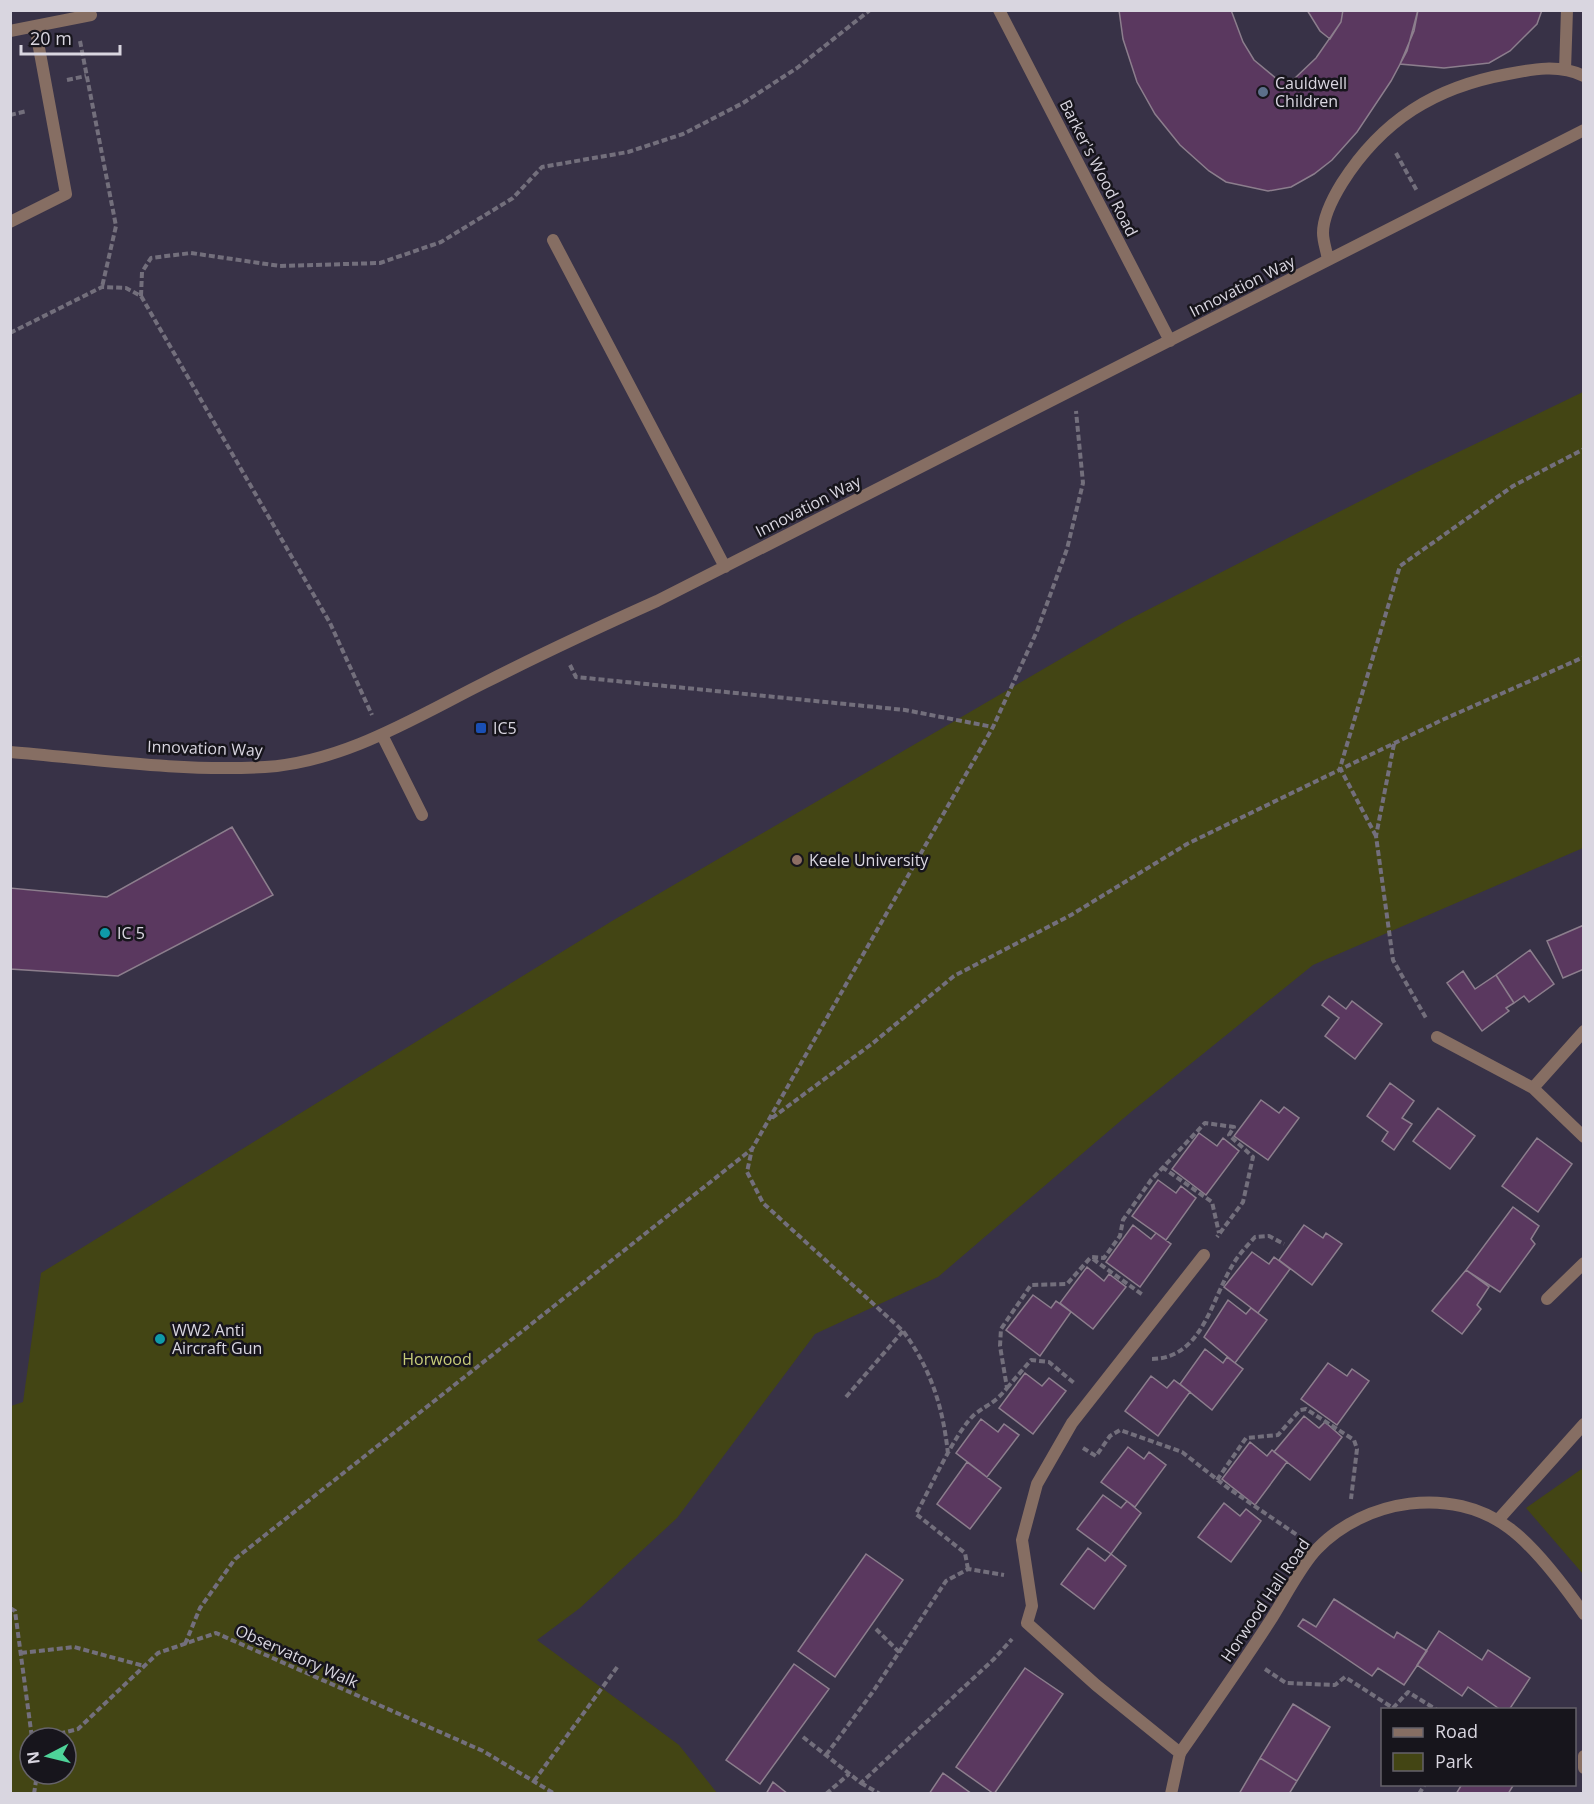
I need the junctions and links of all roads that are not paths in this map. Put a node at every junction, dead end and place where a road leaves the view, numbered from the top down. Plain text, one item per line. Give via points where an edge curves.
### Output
1 (999, 10) edge
2 (1567, 10) edge
3 (91, 15) dead end
4 (34, 26) junction
5 (10, 31) edge
6 (1565, 70) junction
7 (1584, 76) edge
8 (1584, 130) edge
9 (10, 222) edge
10 (553, 240) dead end
11 (1328, 260) junction
12 (1170, 341) junction
13 (724, 567) junction
14 (382, 735) junction
15 (10, 752) edge
16 (422, 815) dead end
17 (1584, 1031) edge
18 (1437, 1037) road end
19 (1533, 1088) junction
20 (1584, 1137) edge
21 (1204, 1255) road end
22 (1584, 1263) edge
23 (1547, 1299) dead end
24 (1584, 1424) edge
25 (1498, 1520) junction
26 (1584, 1614) edge
27 (1180, 1753) junction
28 (1584, 1756) edge
29 (1584, 1768) edge
30 (1171, 1794) edge

1 - 12 street, Barker's Wood Road
2 - 6 street
3 - 4 street
4 - 5 street
4 - 9 street via 66,194
6 - 7 street
6 - 11 street via 1541,68 1470,81 1425,101 1384,131 1361,154 1334,196 1323,232
8 - 11 street, Innovation Way
10 - 13 street
11 - 12 street, Innovation Way
12 - 13 street, Innovation Way
13 - 14 street, Innovation Way
14 - 15 street, Innovation Way via 323,757 266,767 178,766
14 - 16 street
17 - 19 street
18 - 19 street
19 - 20 street
21 - 27 street via 1064,1437 1036,1484 1022,1540 1032,1606 1027,1623
22 - 23 street
24 - 25 street
25 - 26 street, Horwood Hall Road via 1563,1585
25 - 27 street, Horwood Hall Road via 1453,1503 1416,1501 1351,1523 1316,1549
27 - 30 street, Horwood Hall Road
28 - 29 street

